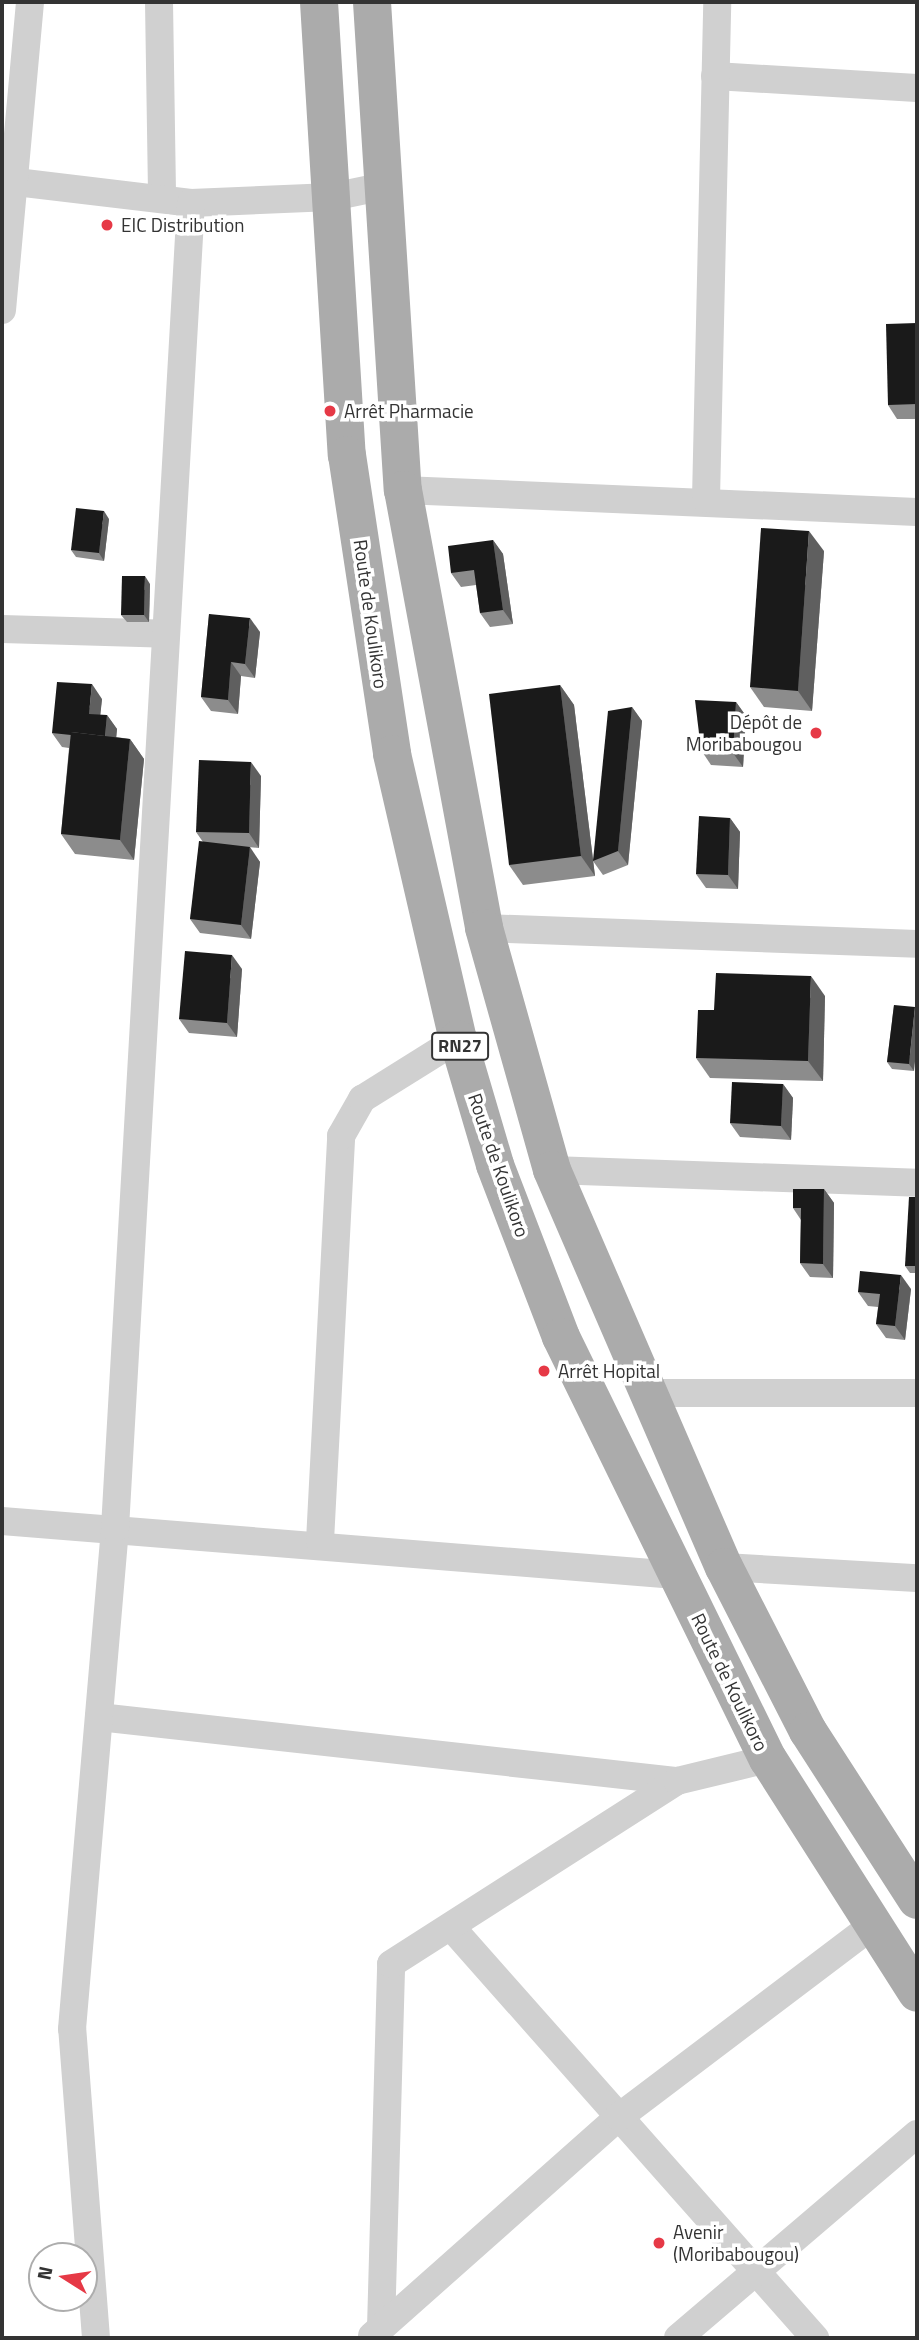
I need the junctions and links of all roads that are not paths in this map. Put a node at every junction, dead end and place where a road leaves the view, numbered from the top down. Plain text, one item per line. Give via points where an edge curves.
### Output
1 (30, 2) edge
2 (159, 2) edge
3 (319, 2) edge
4 (372, 2) edge
5 (717, 2) edge
6 (715, 76) junction
7 (917, 88) edge
8 (16, 181) junction
9 (380, 187) junction
10 (331, 197) junction
11 (162, 198) junction
12 (191, 203) junction
13 (2, 310) edge
14 (403, 490) junction
15 (706, 499) junction
16 (917, 512) edge
17 (2, 629) edge
18 (166, 634) junction
19 (484, 928) junction
20 (917, 944) edge
21 (458, 1039) junction
22 (552, 1170) junction
23 (917, 1183) edge
24 (650, 1392) junction
25 (917, 1393) edge
26 (2, 1521) edge
27 (114, 1528) junction
28 (320, 1542) junction
29 (724, 1567) junction
30 (676, 1575) junction
31 (917, 1578) edge
32 (99, 1717) junction
33 (768, 1759) junction
34 (677, 1781) junction
35 (913, 1884) edge
36 (874, 1924) junction
37 (452, 1928) junction
38 (917, 1993) edge
39 (619, 2117) junction
40 (917, 2134) edge
41 (756, 2271) junction
42 (376, 2333) edge
43 (96, 2338) edge
44 (678, 2338) edge
45 (815, 2338) edge

1 - 8 street
2 - 11 street
3 - 10 main road, Route de Koulikoro / RN27
4 - 9 main road, RN27
5 - 6 street
6 - 7 street
6 - 15 street
8 - 11 street
8 - 13 street
9 - 10 street
9 - 14 main road, RN27
10 - 12 street
10 - 21 main road, Route de Koulikoro / RN27 via 348,455 390,741
11 - 12 street
12 - 18 street
14 - 15 street
14 - 19 main road, RN27
15 - 16 street
17 - 18 street
18 - 27 street
19 - 20 street
19 - 22 main road, RN27
21 - 28 street via 362,1099 341,1136
21 - 30 main road, Route de Koulikoro / RN27 via 495,1165 561,1337
22 - 23 street
22 - 24 main road, RN27
24 - 25 street
24 - 29 main road, RN27
26 - 27 street
27 - 28 street
27 - 32 street
28 - 30 street
29 - 31 street
29 - 35 main road, RN27 via 808,1731
30 - 33 main road, Route de Koulikoro / RN27
32 - 34 street
32 - 43 street via 72,2029
33 - 34 street
33 - 36 main road, Route de Koulikoro / RN27
34 - 37 street
36 - 38 main road, Route de Koulikoro / RN27
36 - 39 street
37 - 39 street
37 - 42 street via 391,1964
39 - 41 street
39 - 42 street
40 - 41 street
41 - 44 street
41 - 45 street

